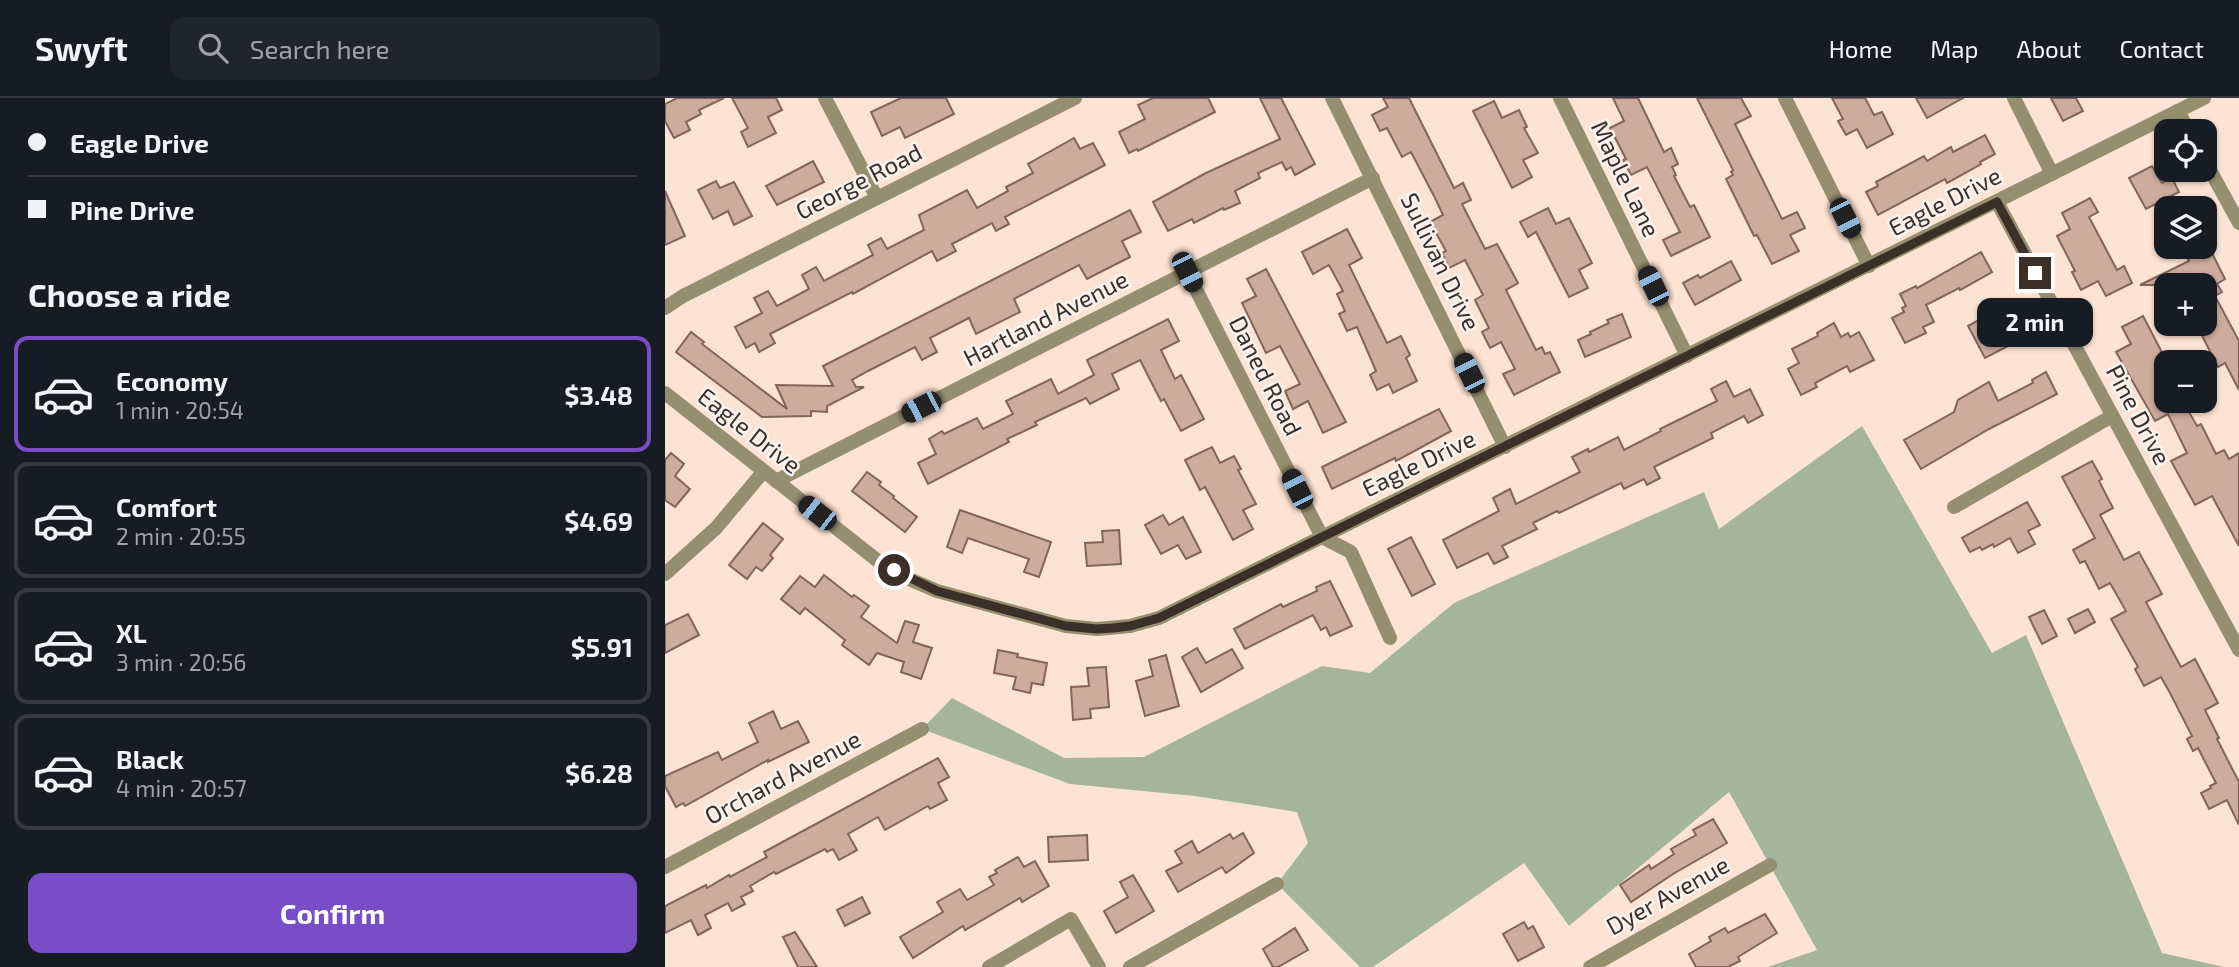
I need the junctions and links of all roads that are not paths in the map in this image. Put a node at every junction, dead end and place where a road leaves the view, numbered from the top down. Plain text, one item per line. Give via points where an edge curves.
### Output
1 (825, 98) edge
2 (1075, 98) edge
3 (1332, 98) edge
4 (1560, 98) edge
5 (1785, 98) edge
6 (2014, 98) edge
7 (2195, 100) edge
8 (2178, 111) junction
9 (2182, 119) edge
10 (2052, 174) junction
11 (1373, 178) junction
12 (2217, 182) edge
13 (877, 198) junction
14 (1997, 202) junction
15 (2239, 223) edge
16 (1869, 266) junction
17 (1187, 272) junction
18 (665, 308) edge
19 (1687, 356) junction
20 (665, 393) edge
21 (2112, 416) junction
22 (1505, 447) junction
23 (764, 471) junction
24 (776, 481) junction
25 (1954, 507) dead end
26 (1322, 537) junction
27 (665, 574) edge
28 (1390, 638) dead end
29 (2239, 650) edge
30 (922, 729) dead end
31 (1770, 865) dead end
32 (665, 867) edge
33 (1277, 884) dead end
34 (989, 967) edge
35 (1099, 967) edge
36 (1130, 967) edge
37 (1590, 967) edge

1 - 13 street
2 - 13 street, George Road
3 - 11 street, Sullivan Drive
4 - 19 street, Maple Lane
5 - 16 street
6 - 10 street
7 - 8 street, Eagle Drive
8 - 9 street
8 - 10 street, Eagle Drive
10 - 14 street, Eagle Drive
11 - 17 street, Hartland Avenue
11 - 22 street, Sullivan Drive
12 - 15 street
13 - 18 street, George Road
14 - 16 street, Eagle Drive
14 - 21 street, Pine Drive
16 - 19 street, Eagle Drive
17 - 24 street, Hartland Avenue
17 - 26 street, Daned Road
19 - 22 street, Eagle Drive
20 - 23 street, Eagle Drive
21 - 25 street
21 - 29 street, Pine Drive
22 - 26 street, Eagle Drive
23 - 24 street, Eagle Drive
23 - 27 street via 716,528
24 - 26 street, Eagle Drive via 878,561 909,579 937,591 1077,627 1130,626 1159,618
26 - 28 street via 1351,552
30 - 32 street, Orchard Avenue
31 - 37 street, Dyer Avenue
33 - 36 street
34 - 35 street via 1071,919

